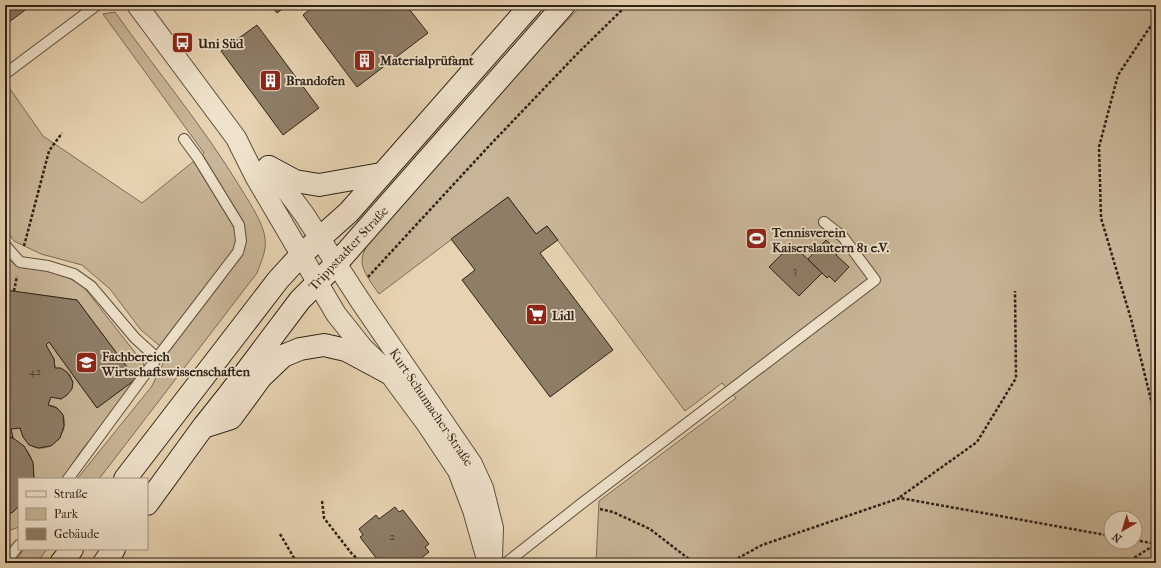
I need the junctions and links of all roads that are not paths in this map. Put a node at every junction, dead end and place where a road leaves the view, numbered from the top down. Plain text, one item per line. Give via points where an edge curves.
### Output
1 (98, 5) edge
2 (137, 5) edge
3 (532, 5) edge
4 (564, 5) edge
5 (5, 74) edge
6 (236, 138) junction
7 (184, 139) dead end
8 (269, 166) junction
9 (381, 174) junction
10 (824, 222) dead end
11 (319, 239) junction
12 (5, 245) edge
13 (302, 255) junction
14 (336, 264) junction
15 (318, 282) junction
16 (158, 358) junction
17 (390, 373) junction
18 (203, 427) junction
19 (69, 478) edge
20 (126, 478) edge
21 (148, 503) edge
22 (18, 545) edge
23 (71, 550) edge
24 (113, 550) edge
25 (5, 563) edge
26 (61, 563) edge
27 (104, 563) edge
28 (488, 563) edge
29 (492, 563) edge
30 (506, 563) edge

1 - 5 lane
2 - 6 street
3 - 9 main road, Trippstadter Straße
4 - 14 main road, Trippstadter Straße
6 - 8 street, Kurt-Schumacher-Straße
6 - 13 street, Kurt-Schumacher-Straße via 256,178
7 - 16 lane via 239,225 242,241 235,257
8 - 9 main road via 295,181 319,185
8 - 11 street, Kurt-Schumacher-Straße
9 - 11 main road, Trippstadter Straße via 349,212
10 - 30 lane via 843,238 875,280
11 - 13 main road, Trippstadter Straße
11 - 14 street, Kurt-Schumacher-Straße
12 - 16 lane via 20,262 48,266 74,274 91,286 135,338
13 - 15 street, Kurt-Schumacher-Straße
13 - 20 main road, Trippstadter Straße via 278,280
14 - 15 main road, Trippstadter Straße
14 - 29 street, Kurt-Schumacher-Straße via 472,464 483,488 493,528
15 - 17 street, Kurt-Schumacher-Straße via 336,314 363,348
15 - 18 main road, Trippstadter Straße via 294,307
16 - 19 lane
17 - 18 main road via 346,350 324,345 300,349 283,356 261,377 231,418
17 - 28 street, Kurt-Schumacher-Straße via 458,471 473,510
18 - 21 main road, Trippstadter Straße
22 - 25 lane
23 - 26 main road
24 - 27 main road

